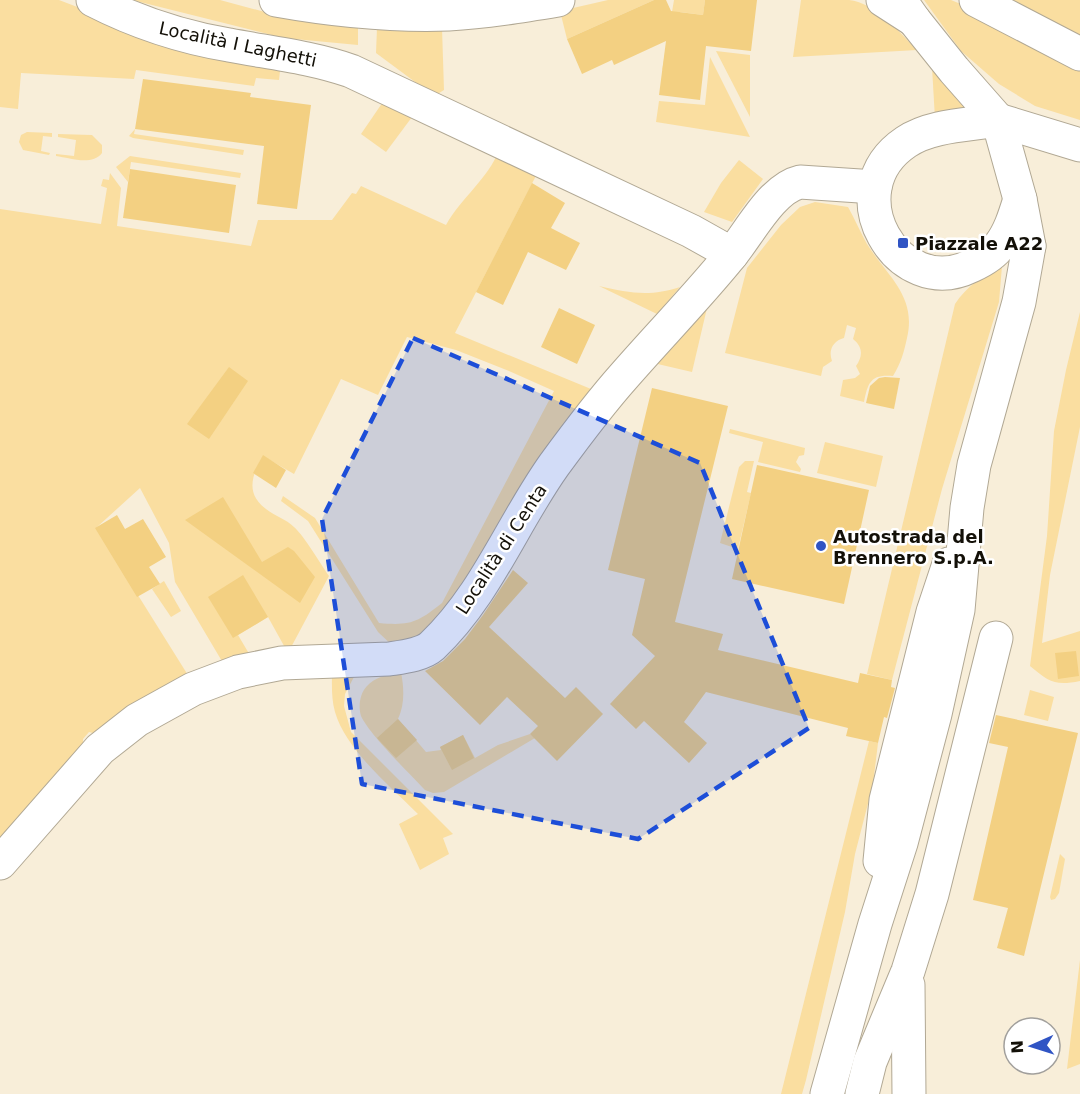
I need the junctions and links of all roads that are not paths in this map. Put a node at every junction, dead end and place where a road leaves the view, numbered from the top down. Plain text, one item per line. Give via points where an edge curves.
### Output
1 (93, 0) edge
2 (276, 0) edge
3 (558, 0) edge
4 (882, 0) edge
5 (976, 0) edge
6 (907, 10) edge
7 (1080, 54) edge
8 (998, 120) junction
9 (1080, 145) edge
10 (875, 187) junction
11 (1020, 199) junction
12 (732, 254) junction
13 (967, 508) junction
14 (996, 638) dead end
15 (0, 863) edge
16 (875, 924) junction
17 (908, 971) junction
18 (827, 1094) edge
19 (862, 1094) edge
20 (909, 1094) edge

1 - 12 main road, Località I Laghetti via 128,18 194,38 307,57 351,71
2 - 3 main road via 405,14 489,11
4 - 6 main road
5 - 7 main road
6 - 8 main road
8 - 9 main road
8 - 10 main road via 920,135 905,142 879,172
8 - 11 main road
10 - 11 main road via 877,222 888,245 910,263 942,273 965,269 986,259 1000,246
10 - 12 main road, Località di Centa via 805,182 790,185 776,196
11 - 13 main road via 1029,246 1019,302 974,465
12 - 15 main road, Località di Centa via 628,371 552,468 478,590 432,646 401,657 282,663 238,672 193,689 137,720 100,749
13 - 16 main road via 933,612 886,800
13 - 16 main road via 979,615 918,864
14 - 17 main road via 932,894
16 - 18 main road
17 - 19 main road via 870,1062
17 - 20 main road

